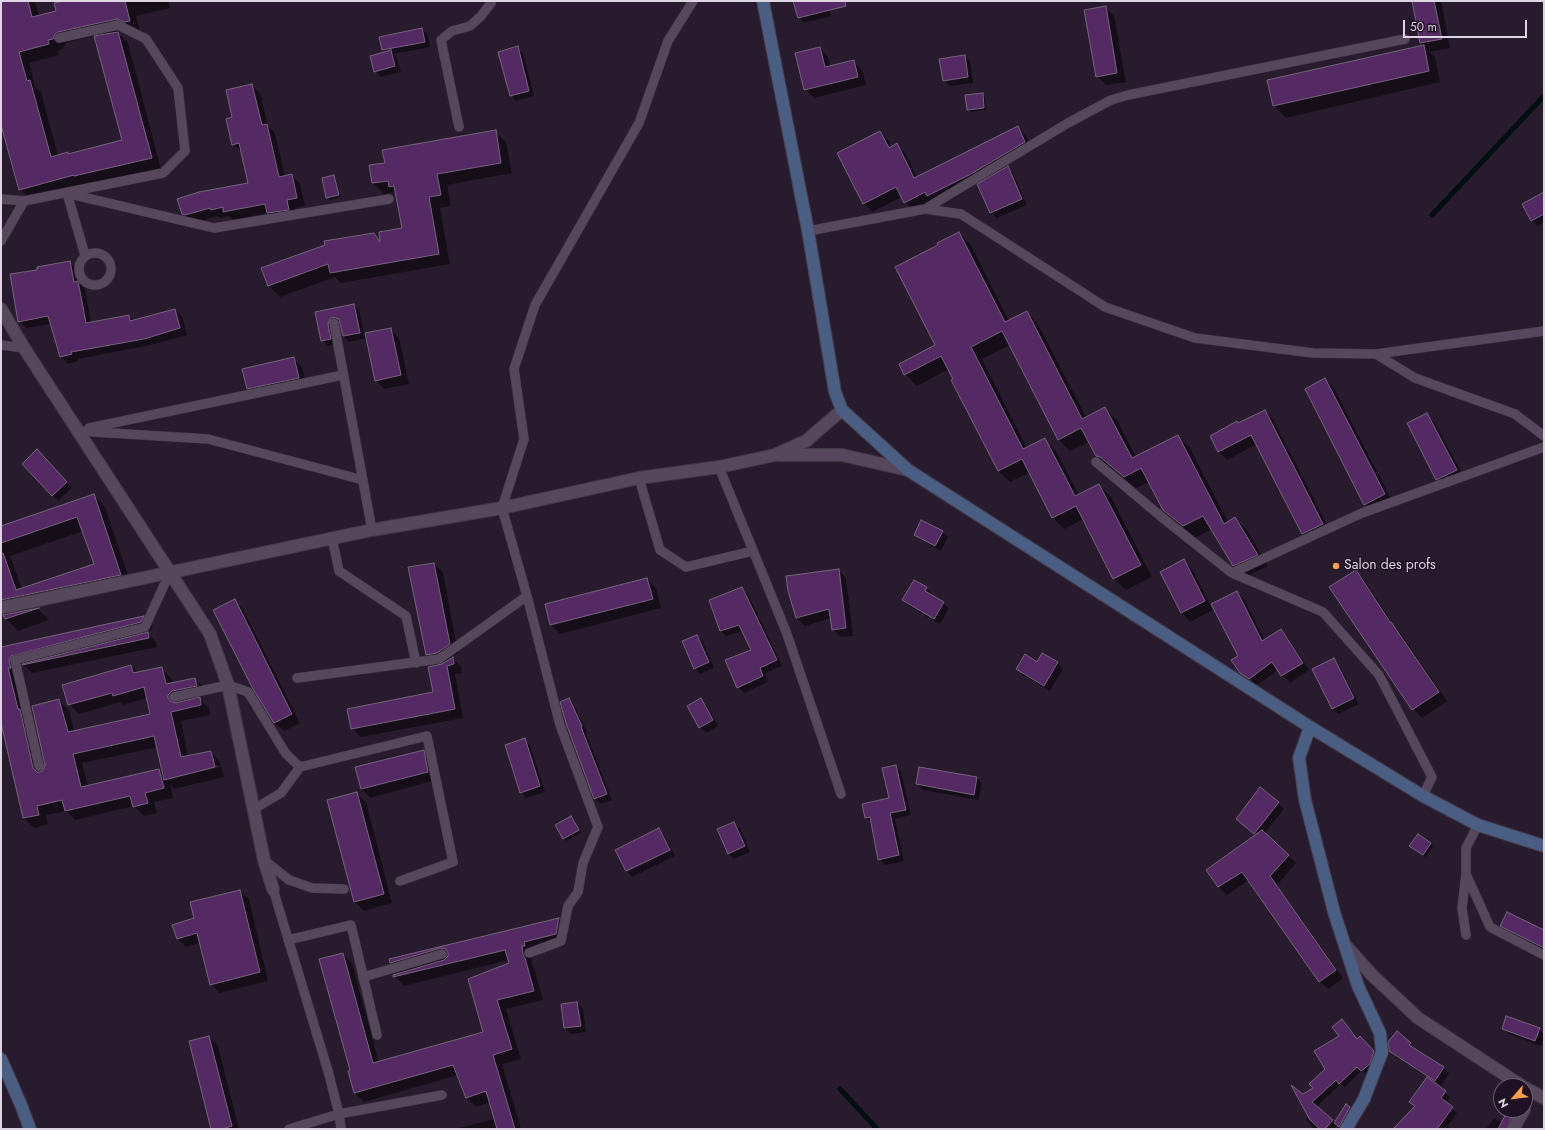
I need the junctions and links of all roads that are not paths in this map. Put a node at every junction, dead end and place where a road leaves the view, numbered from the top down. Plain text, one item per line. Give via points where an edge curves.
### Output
1 (490, 1) edge
2 (693, 1) edge
3 (763, 1) edge
4 (59, 38) dead end
5 (1405, 39) dead end
6 (459, 127) dead end
7 (67, 193) junction
8 (1, 199) edge
9 (389, 199) dead end
10 (24, 201) junction
11 (925, 209) junction
12 (808, 231) junction
13 (1, 241) edge
14 (85, 255) dead end
15 (1, 309) edge
16 (334, 323) dead end
17 (1544, 331) edge
18 (1, 345) edge
19 (24, 348) junction
20 (1376, 354) junction
21 (343, 375) junction
22 (842, 410) junction
23 (78, 431) junction
24 (1544, 436) edge
25 (1544, 447) edge
26 (775, 455) junction
27 (1096, 462) dead end
28 (719, 467) junction
29 (908, 470) junction
30 (639, 478) junction
31 (363, 480) junction
32 (502, 508) junction
33 (372, 530) junction
34 (332, 538) junction
35 (753, 551) junction
36 (170, 572) junction
37 (1232, 573) junction
38 (527, 596) junction
39 (1, 608) edge
40 (416, 663) junction
41 (297, 678) dead end
42 (228, 685) junction
43 (174, 697) dead end
44 (1310, 727) junction
45 (39, 766) dead end
46 (300, 767) junction
47 (841, 794) dead end
48 (1423, 796) junction
49 (254, 809) junction
50 (1478, 825) junction
51 (1544, 846) edge
52 (264, 860) junction
53 (1466, 874) junction
54 (400, 881) dead end
55 (273, 889) joint
56 (344, 890) dead end
57 (1466, 935) dead end
58 (288, 940) junction
59 (1346, 946) junction
60 (529, 953) dead end
61 (442, 954) dead end
62 (1544, 955) edge
63 (363, 977) junction
64 (376, 1035) dead end
65 (1, 1059) edge
66 (1510, 1078) edge
67 (442, 1095) dead end
68 (340, 1114) junction
69 (1520, 1118) edge
70 (30, 1129) edge
71 (289, 1129) edge
72 (341, 1129) edge
73 (1346, 1129) edge
74 (1513, 1129) edge

1 - 6 lane via 481,16 470,26 452,30 441,40
2 - 32 lane via 668,41 638,123 536,305 514,369 524,439
3 - 12 street
4 - 7 lane via 118,25 146,38 178,88 185,150 163,173
5 - 11 lane via 1128,94 1111,100
7 - 9 lane via 214,228
7 - 10 lane
7 - 14 lane
8 - 10 lane
10 - 13 lane
11 - 12 lane
11 - 20 lane via 961,214 1105,307 1195,338 1313,353
12 - 22 street via 835,392
15 - 19 street
16 - 21 lane
17 - 20 lane
18 - 19 lane
19 - 23 street
20 - 24 lane via 1415,378 1515,414
21 - 23 lane
21 - 31 lane
22 - 26 street via 806,441
22 - 29 street
23 - 31 lane via 208,439
23 - 36 street
25 - 37 lane via 1362,513
26 - 28 street
26 - 29 street via 842,455
27 - 37 lane
28 - 30 street
28 - 35 lane
29 - 44 street
30 - 32 street
30 - 35 lane via 660,550 686,567
31 - 33 lane
32 - 33 street
32 - 38 lane
33 - 34 street
34 - 36 street
34 - 40 lane via 339,571 406,616
35 - 47 lane via 788,634
36 - 39 street
36 - 42 street via 210,634
36 - 45 lane via 145,627 15,660
37 - 48 lane via 1323,612 1379,675 1432,777
38 - 40 lane via 439,660
38 - 60 lane via 560,725 598,827 583,863 578,892 568,906 561,941
40 - 41 lane
42 - 43 lane
42 - 46 lane via 248,692 286,754
42 - 49 street
44 - 48 street
44 - 59 street via 1299,758 1306,800 1334,912
46 - 49 lane via 281,793
46 - 54 lane via 427,736 453,862
48 - 50 street
49 - 52 street
50 - 51 street
50 - 53 lane via 1466,848
52 - 55 street
52 - 56 lane via 289,880 312,888
53 - 57 lane via 1462,908
53 - 62 lane via 1490,927
55 - 58 lane
58 - 63 lane via 351,926
58 - 68 lane
59 - 66 street via 1418,1018
59 - 73 street via 1358,986 1380,1034 1382,1052 1364,1099
61 - 63 lane
63 - 64 lane
65 - 70 street
67 - 68 lane
68 - 71 lane
68 - 72 lane
69 - 74 street

